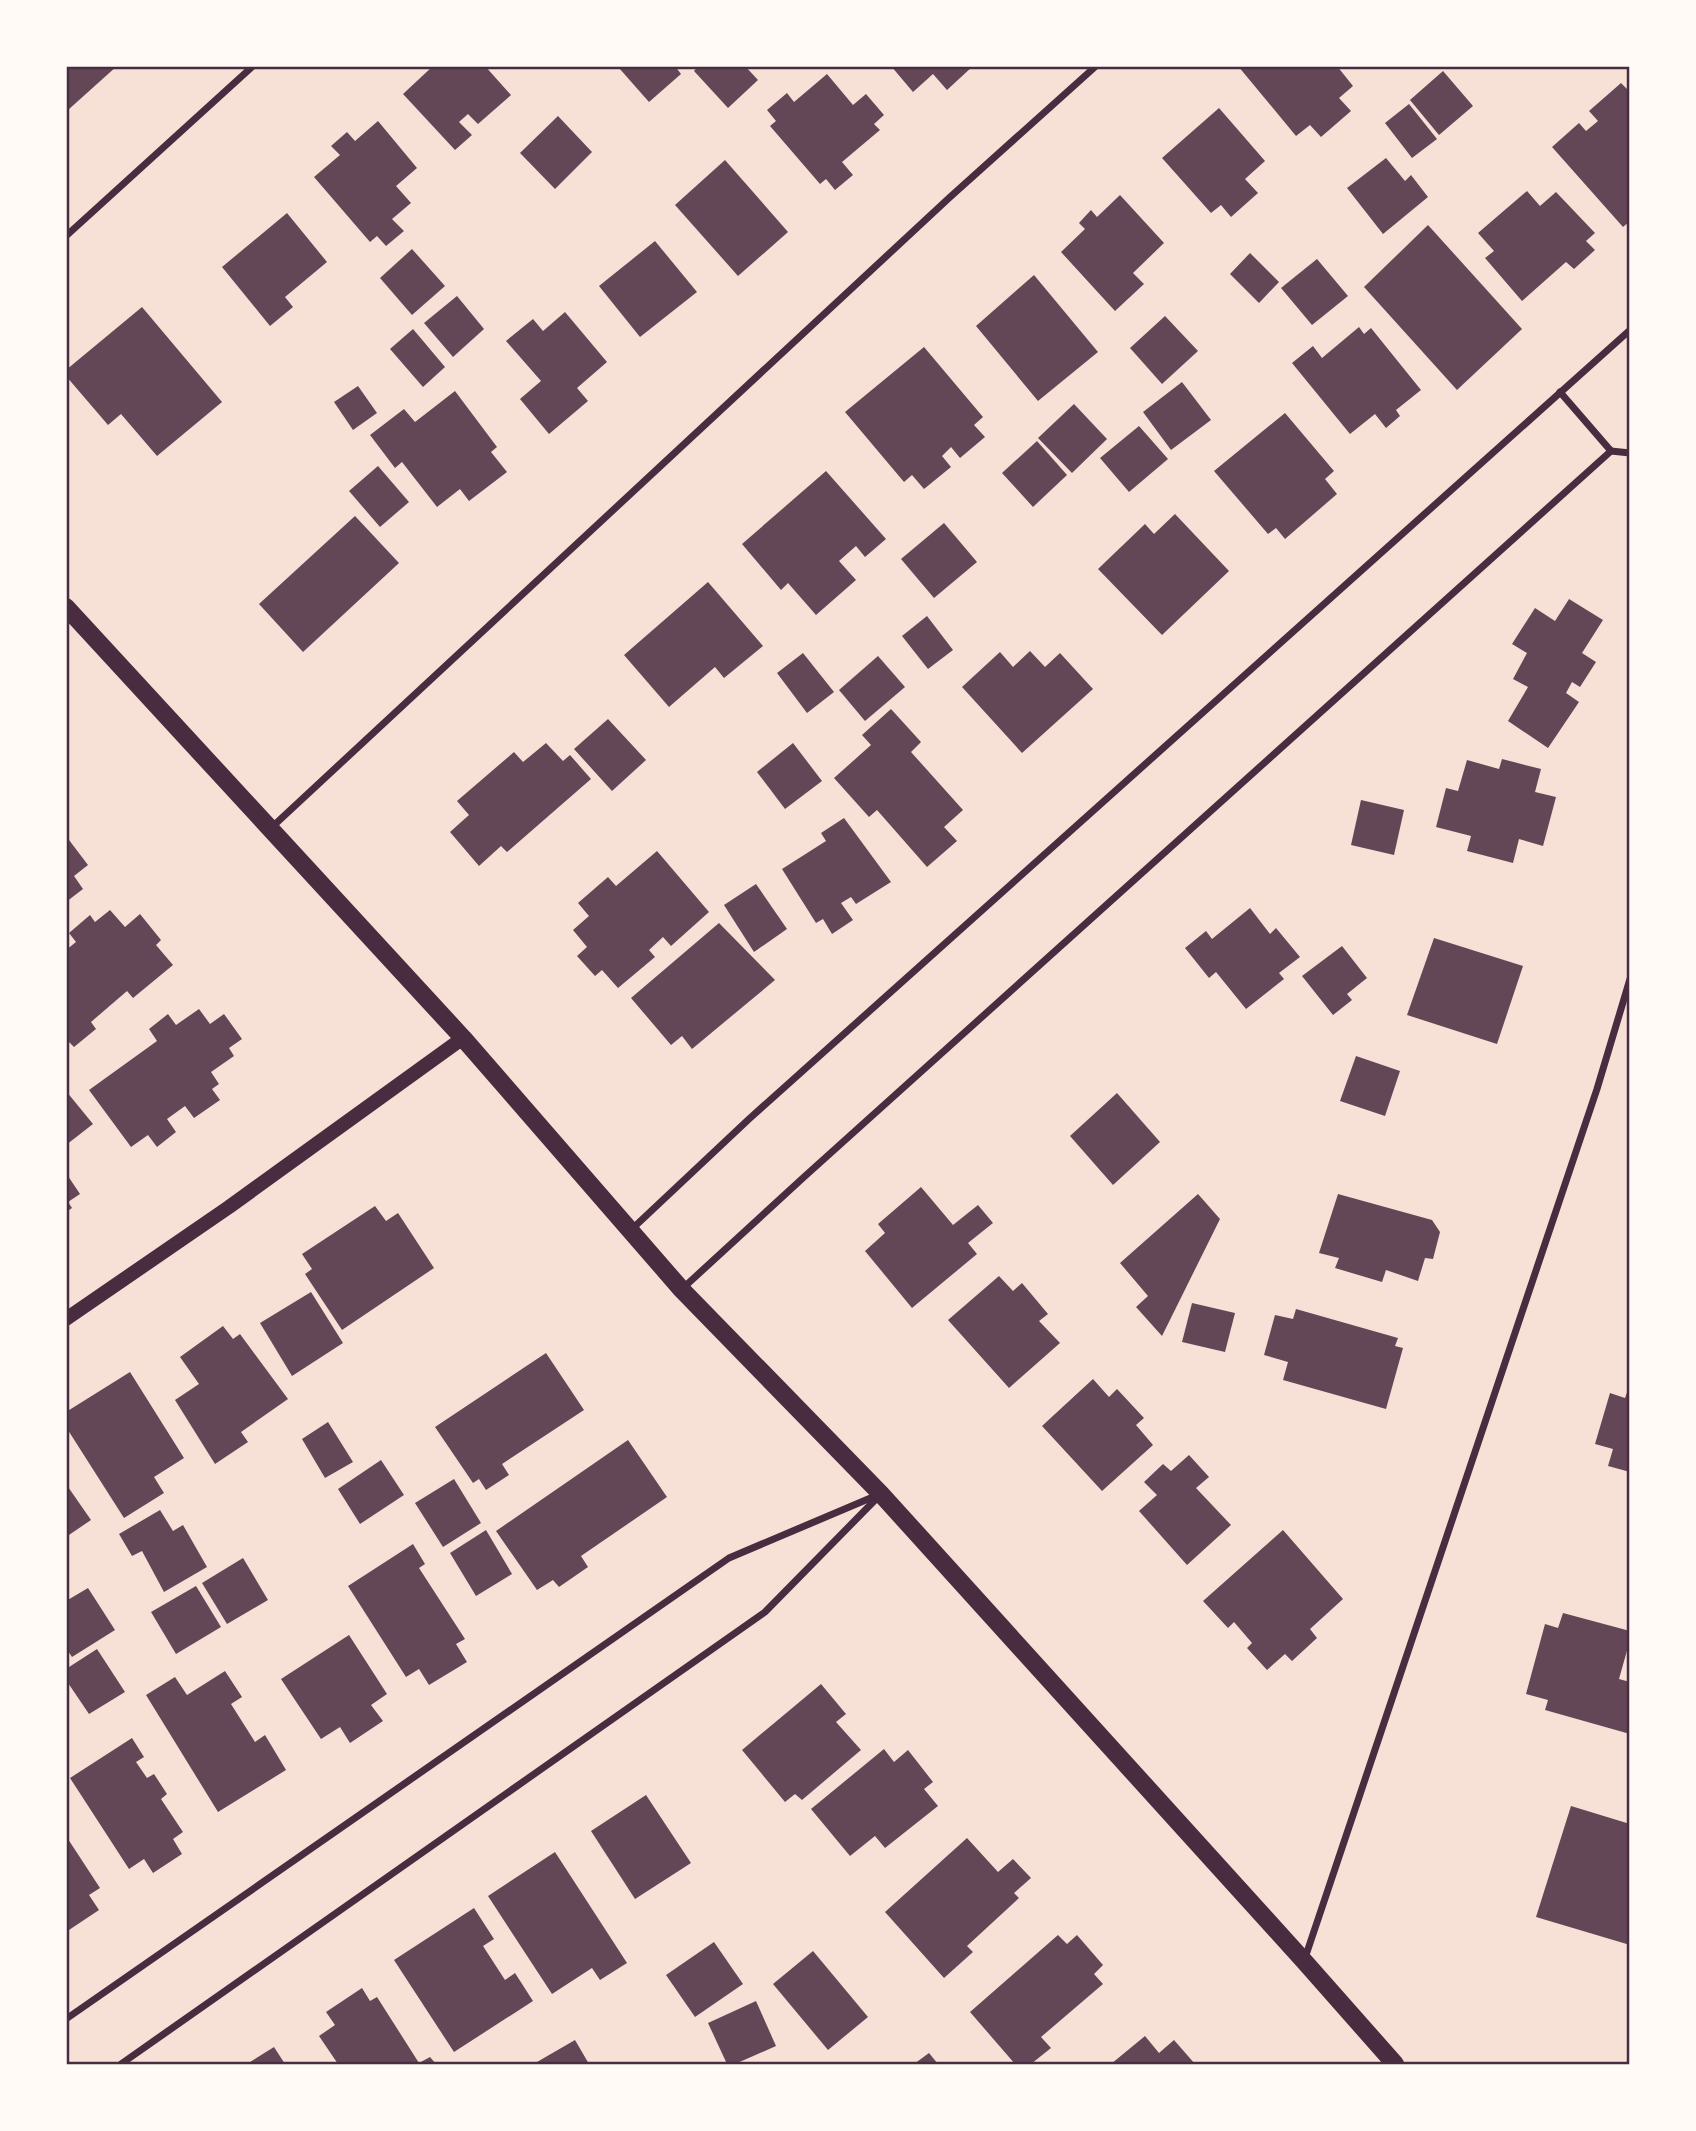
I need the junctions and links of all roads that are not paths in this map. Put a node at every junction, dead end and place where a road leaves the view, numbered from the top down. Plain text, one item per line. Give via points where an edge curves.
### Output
1 (253, 66) edge
2 (1096, 66) edge
3 (66, 236) edge
4 (1629, 330) edge
5 (1560, 392) junction
6 (1611, 451) junction
7 (1629, 453) edge
8 (66, 607) edge
9 (270, 829) junction
10 (1629, 979) edge
11 (463, 1038) junction
12 (631, 1229) junction
13 (682, 1290) junction
14 (66, 1320) edge
15 (881, 1494) junction
16 (1304, 1961) junction
17 (66, 2019) edge
18 (1398, 2063) edge
19 (121, 2064) edge

1 - 3 street
2 - 9 street
4 - 5 street
5 - 6 street
5 - 12 street
6 - 7 street
6 - 13 street
8 - 9 main road
9 - 11 main road
10 - 16 street via 1597,1089
11 - 12 main road
11 - 14 main road
12 - 13 main road
13 - 15 main road
15 - 16 main road
15 - 17 street via 729,1558
15 - 19 street via 765,1612
16 - 18 main road

